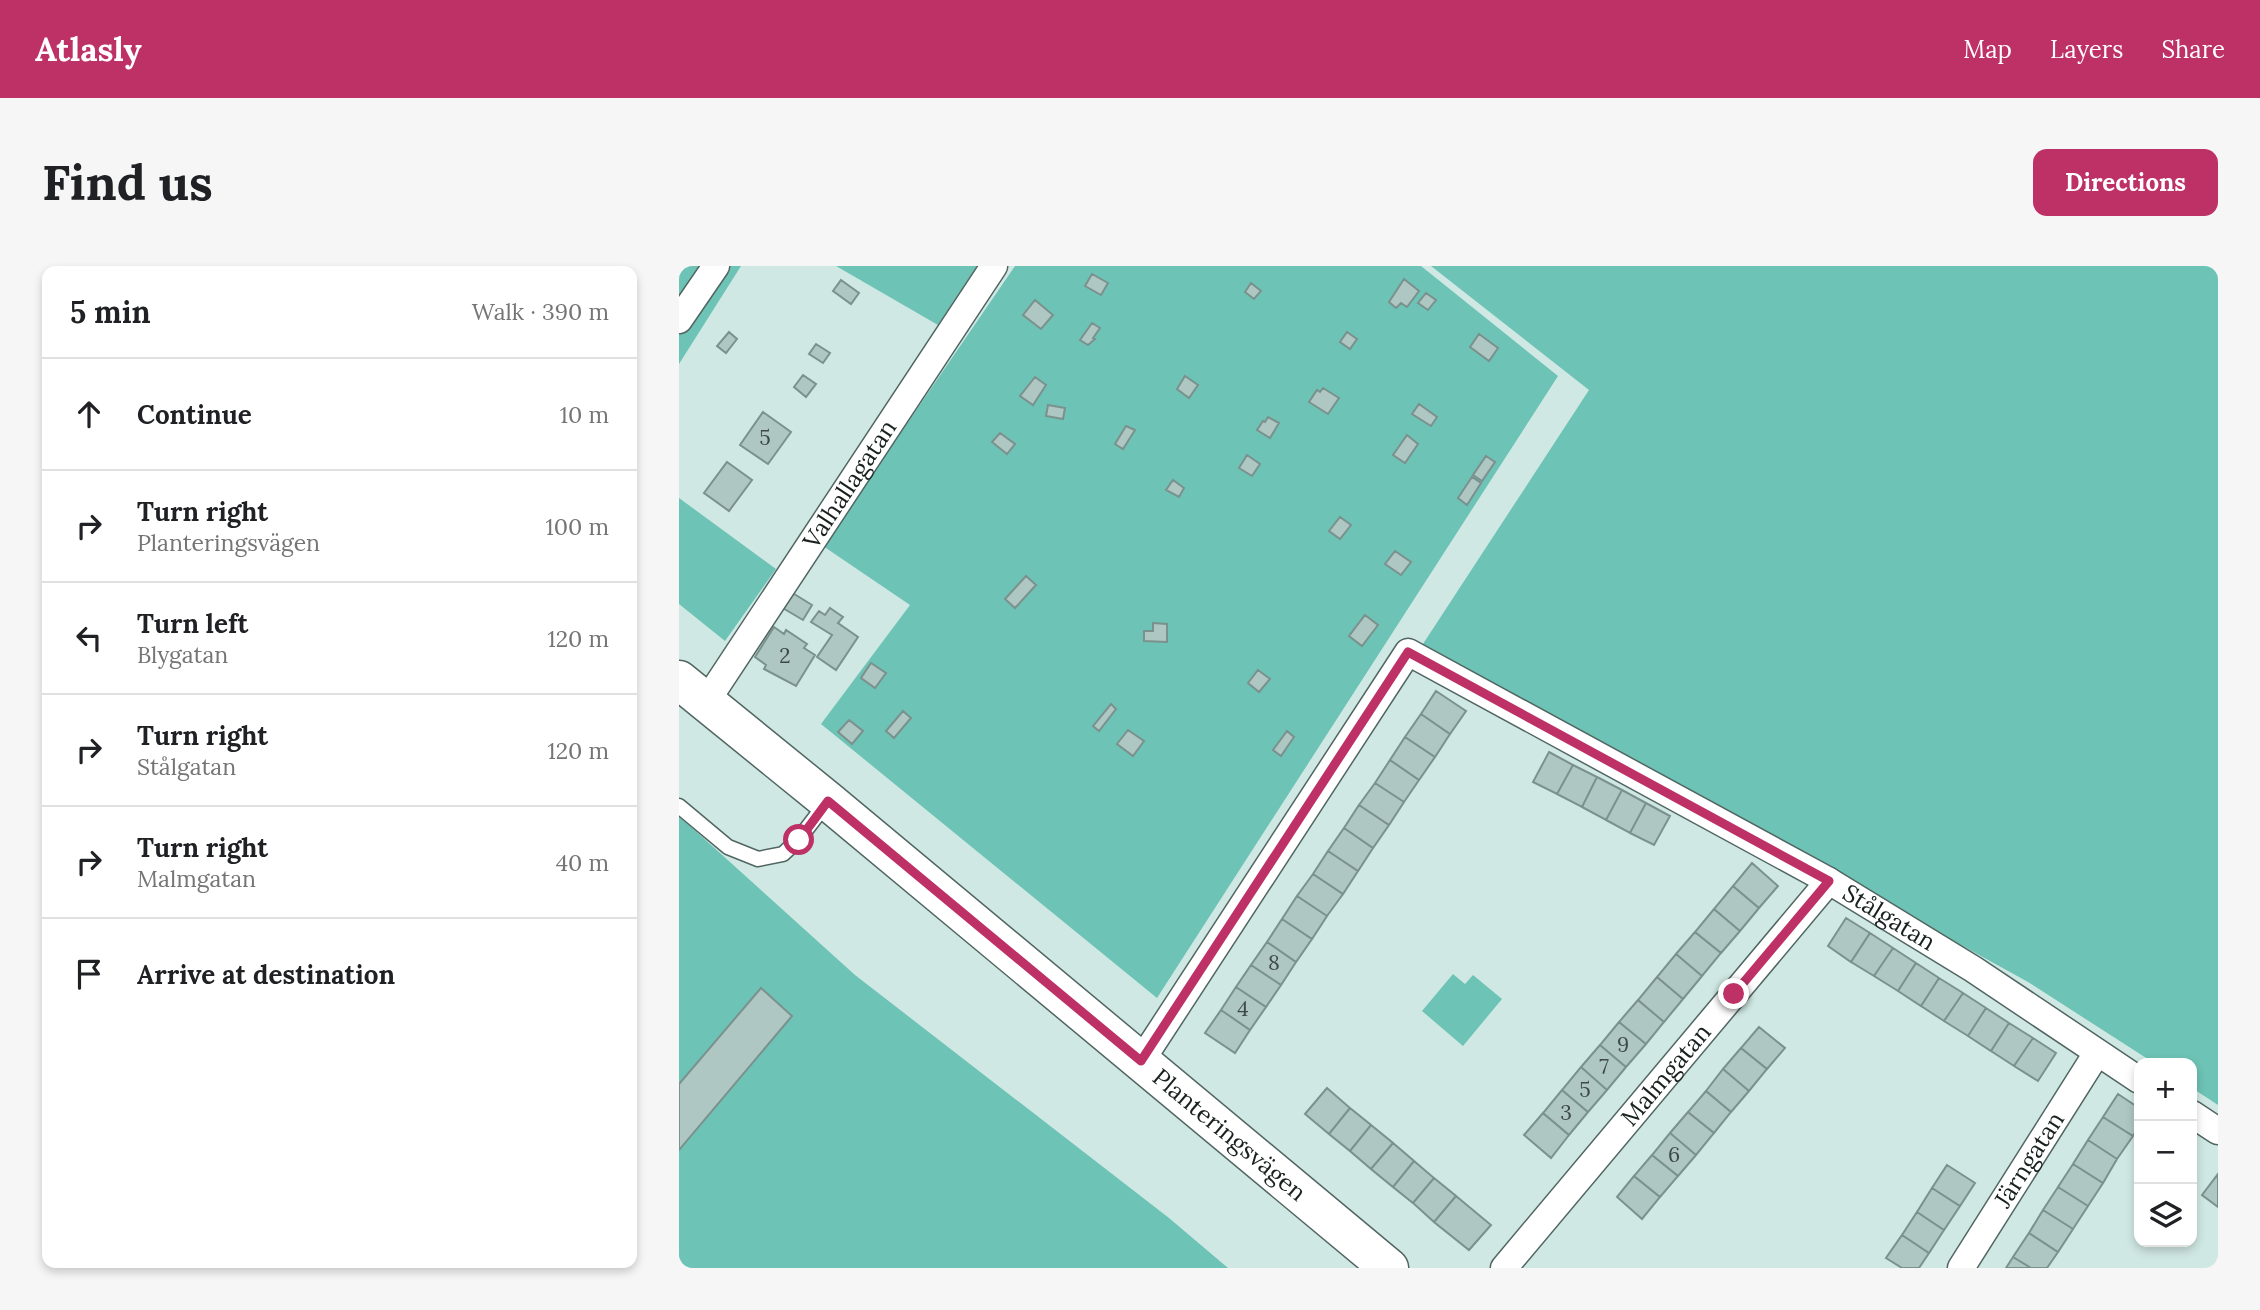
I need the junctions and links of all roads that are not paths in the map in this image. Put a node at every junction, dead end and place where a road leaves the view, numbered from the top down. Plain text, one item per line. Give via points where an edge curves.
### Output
1 (716, 266) edge
2 (994, 266) edge
3 (679, 320) edge
4 (692, 691) edge
5 (828, 801) junction
6 (679, 806) edge
7 (1829, 881) junction
8 (2097, 1053) junction
9 (1141, 1061) junction
10 (2134, 1077) edge
11 (2197, 1117) edge
12 (2218, 1131) edge
13 (1389, 1268) edge
14 (1504, 1268) edge
15 (1961, 1268) edge

1 - 3 street
2 - 4 street, Valhallagatan
4 - 5 street, Planteringsvägen
5 - 6 lane via 783,854 758,859 727,847
5 - 9 street, Planteringsvägen
7 - 8 street, Stålgatan via 1973,969
7 - 9 street, Stålgatan via 1408,652
7 - 14 street, Malmgatan
8 - 10 street, Stålgatan
8 - 15 street, Järngatan
9 - 13 street, Planteringsvägen
11 - 12 street

